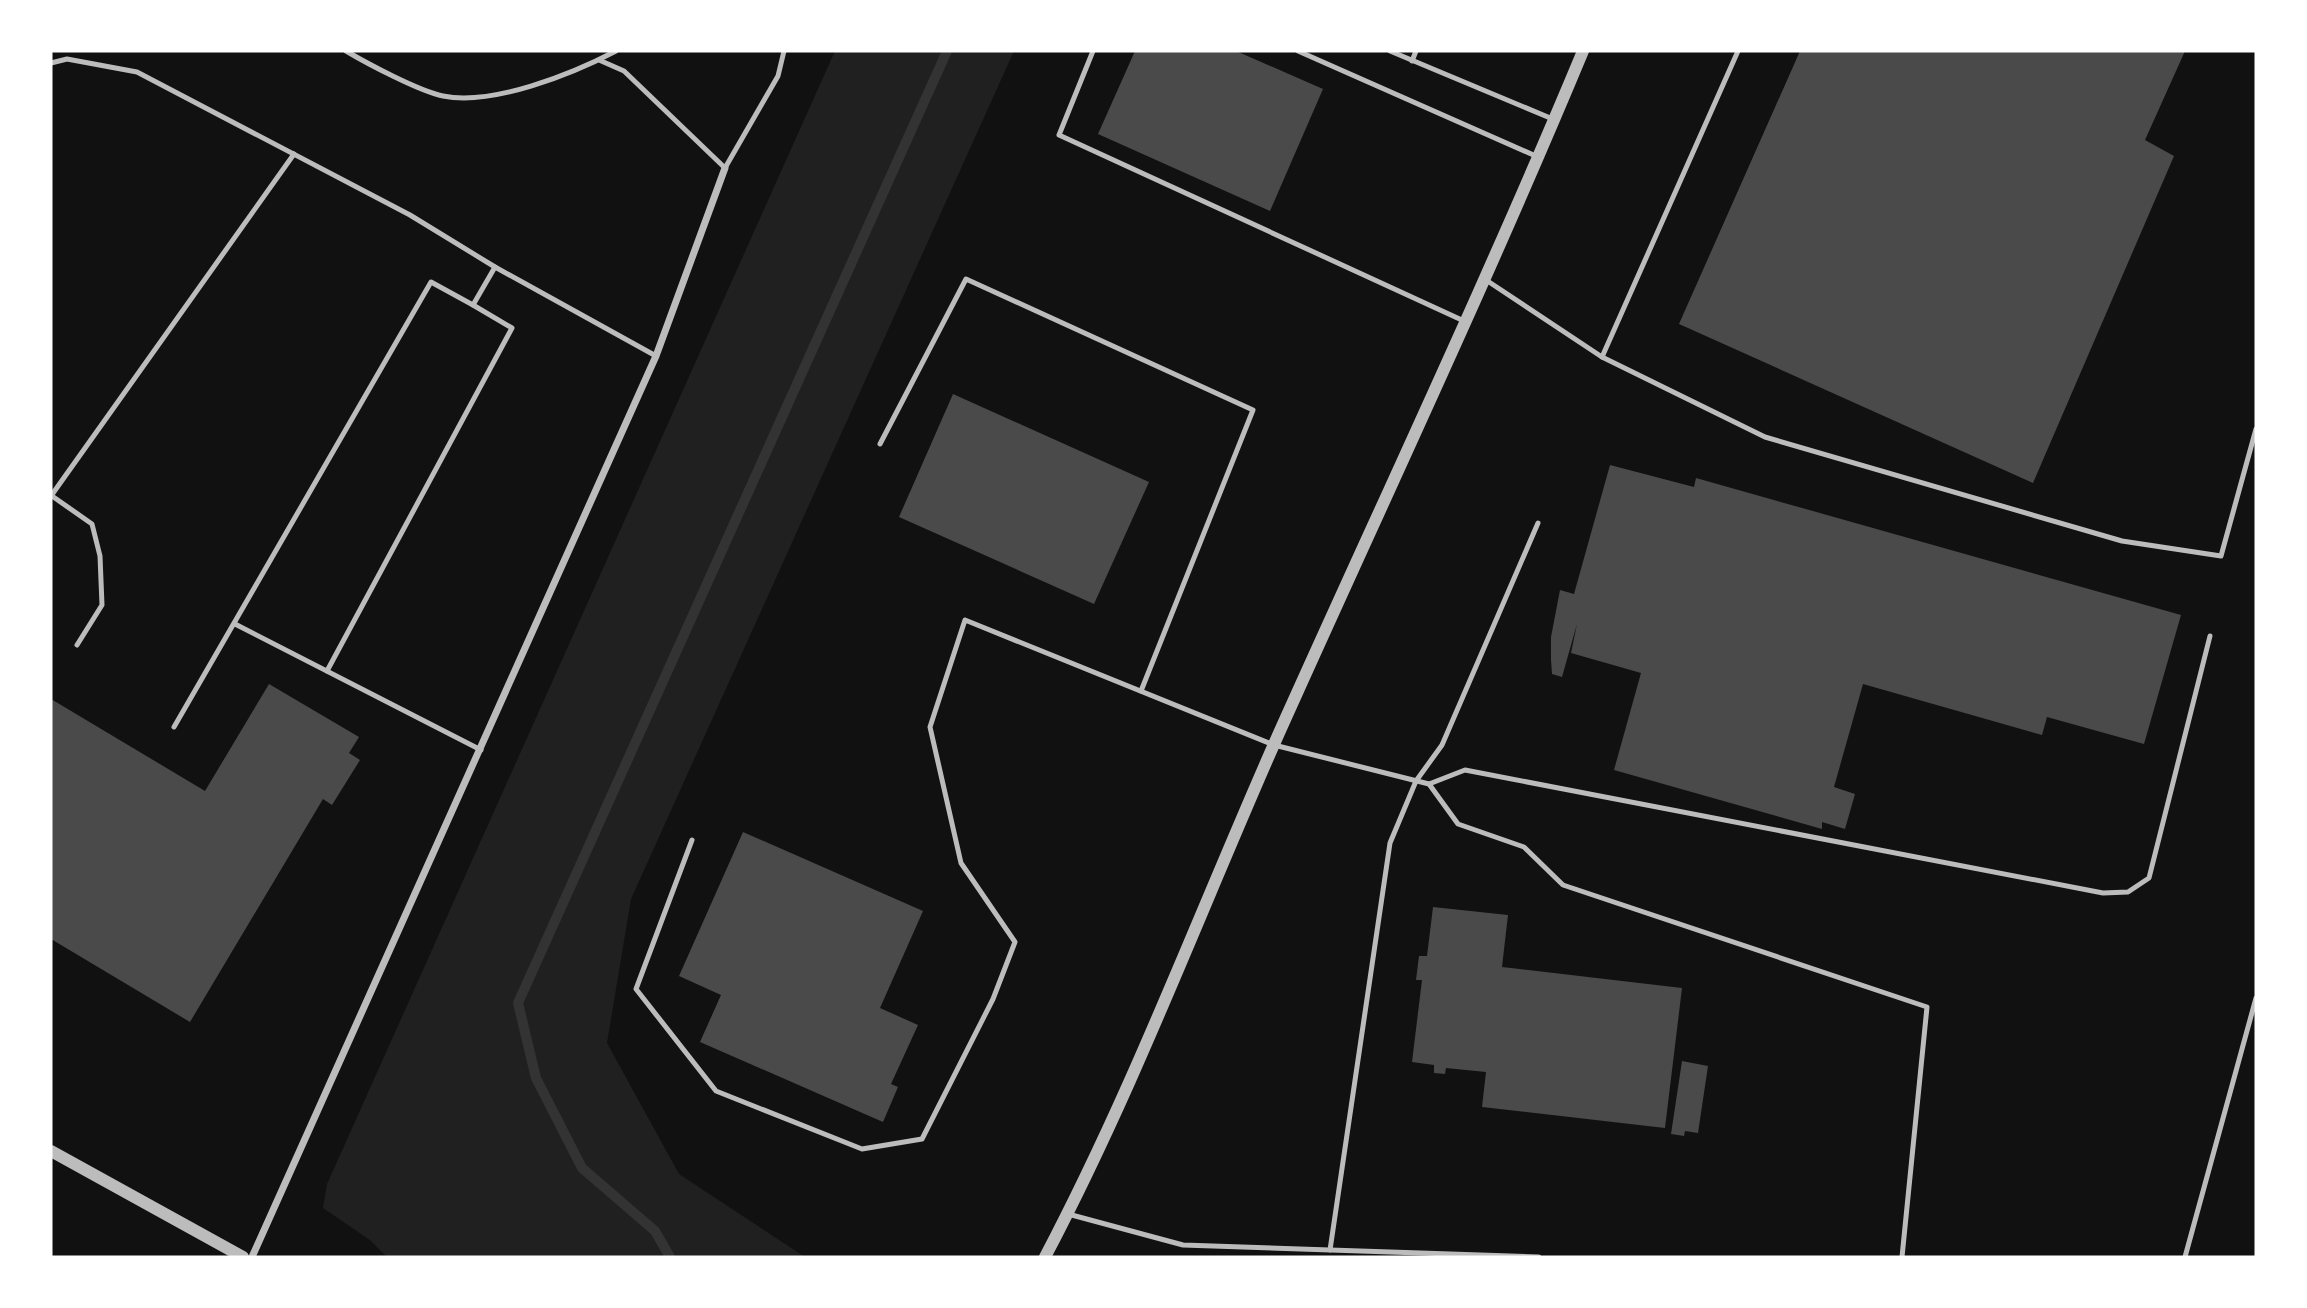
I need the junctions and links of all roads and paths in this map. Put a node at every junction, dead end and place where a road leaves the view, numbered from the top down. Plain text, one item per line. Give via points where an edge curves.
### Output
1 (346, 51) edge
2 (616, 51) edge
3 (784, 51) edge
4 (1093, 51) edge
5 (1298, 51) edge
6 (1390, 51) edge
7 (1416, 51) edge
8 (1583, 51) edge
9 (1738, 51) edge
10 (599, 60) junction
11 (1412, 61) junction
12 (51, 63) edge
13 (1555, 120) junction
14 (294, 154) junction
15 (1538, 157) junction
16 (725, 168) junction
17 (495, 267) junction
18 (1485, 279) junction
19 (473, 305) junction
20 (1467, 322) junction
21 (656, 356) junction
22 (1602, 357) junction
23 (2256, 429) edge
24 (880, 444) dead end
25 (51, 496) edge
26 (1538, 523) dead end
27 (235, 624) junction
28 (2210, 636) dead end
29 (78, 645) dead end
30 (327, 671) junction
31 (1140, 691) junction
32 (174, 727) dead end
33 (1274, 745) junction
34 (481, 750) junction
35 (1416, 780) junction
36 (1429, 784) junction
37 (692, 840) dead end
38 (2256, 998) edge
39 (51, 1151) edge
40 (1068, 1214) junction
41 (1330, 1250) junction
42 (243, 1257) edge
43 (252, 1257) edge
44 (1045, 1257) edge
45 (1539, 1257) edge
46 (1902, 1257) edge
47 (2185, 1257) edge

1 - 10 lane via 441,96 476,99
2 - 10 lane
3 - 16 lane via 778,76
4 - 20 lane via 1059,135
5 - 15 lane
6 - 11 lane
7 - 11 lane
8 - 13 street
9 - 22 lane
10 - 16 lane via 624,71
11 - 13 lane
12 - 14 lane via 67,59 137,72
13 - 15 street
14 - 17 lane via 410,215
14 - 25 lane
15 - 18 street
16 - 21 street
17 - 19 lane
17 - 21 lane
18 - 20 street
18 - 22 lane
19 - 27 lane via 432,282
19 - 30 lane via 512,328
20 - 33 street
21 - 34 street
22 - 23 lane via 1765,437 2122,541 2221,556
24 - 31 lane via 966,279 1253,410
25 - 29 lane via 92,524 100,556 102,605
26 - 35 lane via 1442,745
27 - 30 lane
27 - 32 lane
28 - 36 lane via 2149,878 2129,892 2103,893 1465,769
30 - 34 lane
31 - 33 lane
31 - 37 lane via 965,620 930,727 961,863 1015,942 993,999 922,1139 862,1149 716,1091 636,989
33 - 35 lane
33 - 40 street via 1167,1002
34 - 43 street
35 - 36 lane
35 - 41 lane via 1390,843
36 - 46 lane via 1458,824 1524,846 1563,885 1927,1007
38 - 47 lane
39 - 42 street
40 - 41 lane via 1183,1245
40 - 44 street
41 - 45 lane

